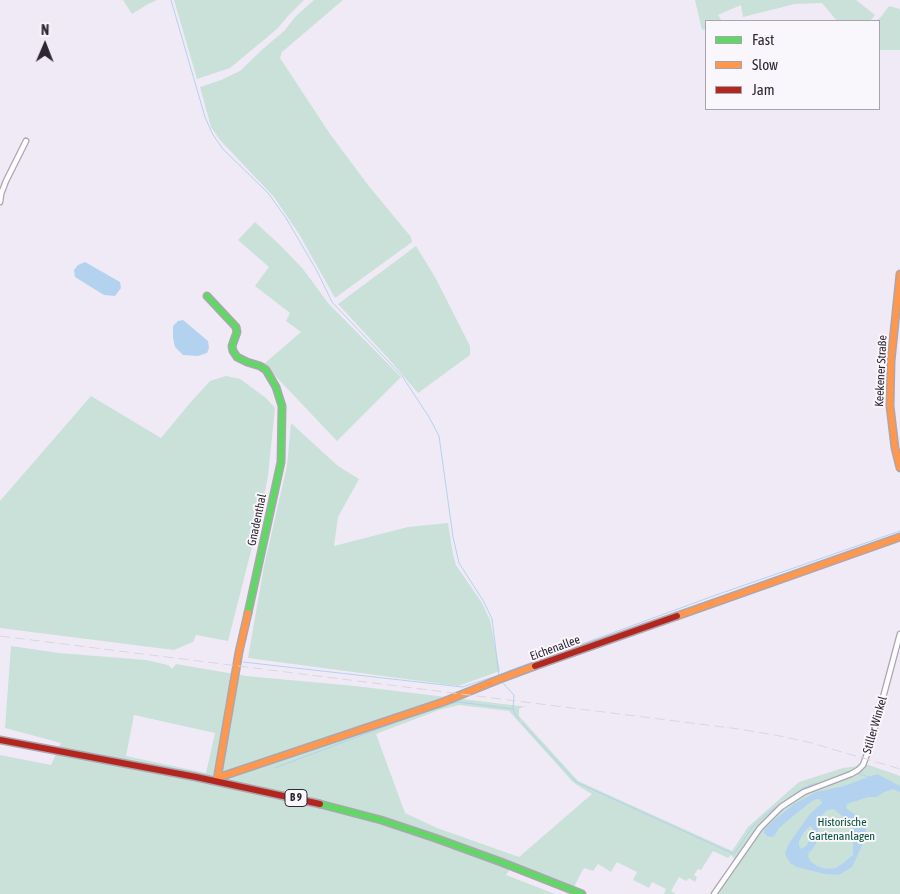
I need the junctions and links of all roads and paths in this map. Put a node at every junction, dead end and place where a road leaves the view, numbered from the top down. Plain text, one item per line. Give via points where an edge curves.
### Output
1 (26, 141) dead end
2 (0, 202) edge
3 (900, 274) edge
4 (208, 296) dead end
5 (900, 468) edge
6 (900, 537) edge
7 (900, 634) edge
8 (0, 740) edge
9 (217, 780) junction
10 (582, 894) edge
11 (714, 894) edge

1 - 2 street via 6,181
3 - 5 street, Keekener Straße via 890,382 892,428
4 - 9 street, Gnadenthal via 236,327 232,346 237,357 263,368 276,387 282,406 281,462 239,652
6 - 9 street, Eichenallee
7 - 11 street, Stiller Winkel via 863,765 851,774 804,792 781,807 760,828
8 - 9 street, B 9
9 - 10 street, B 9 via 381,820

